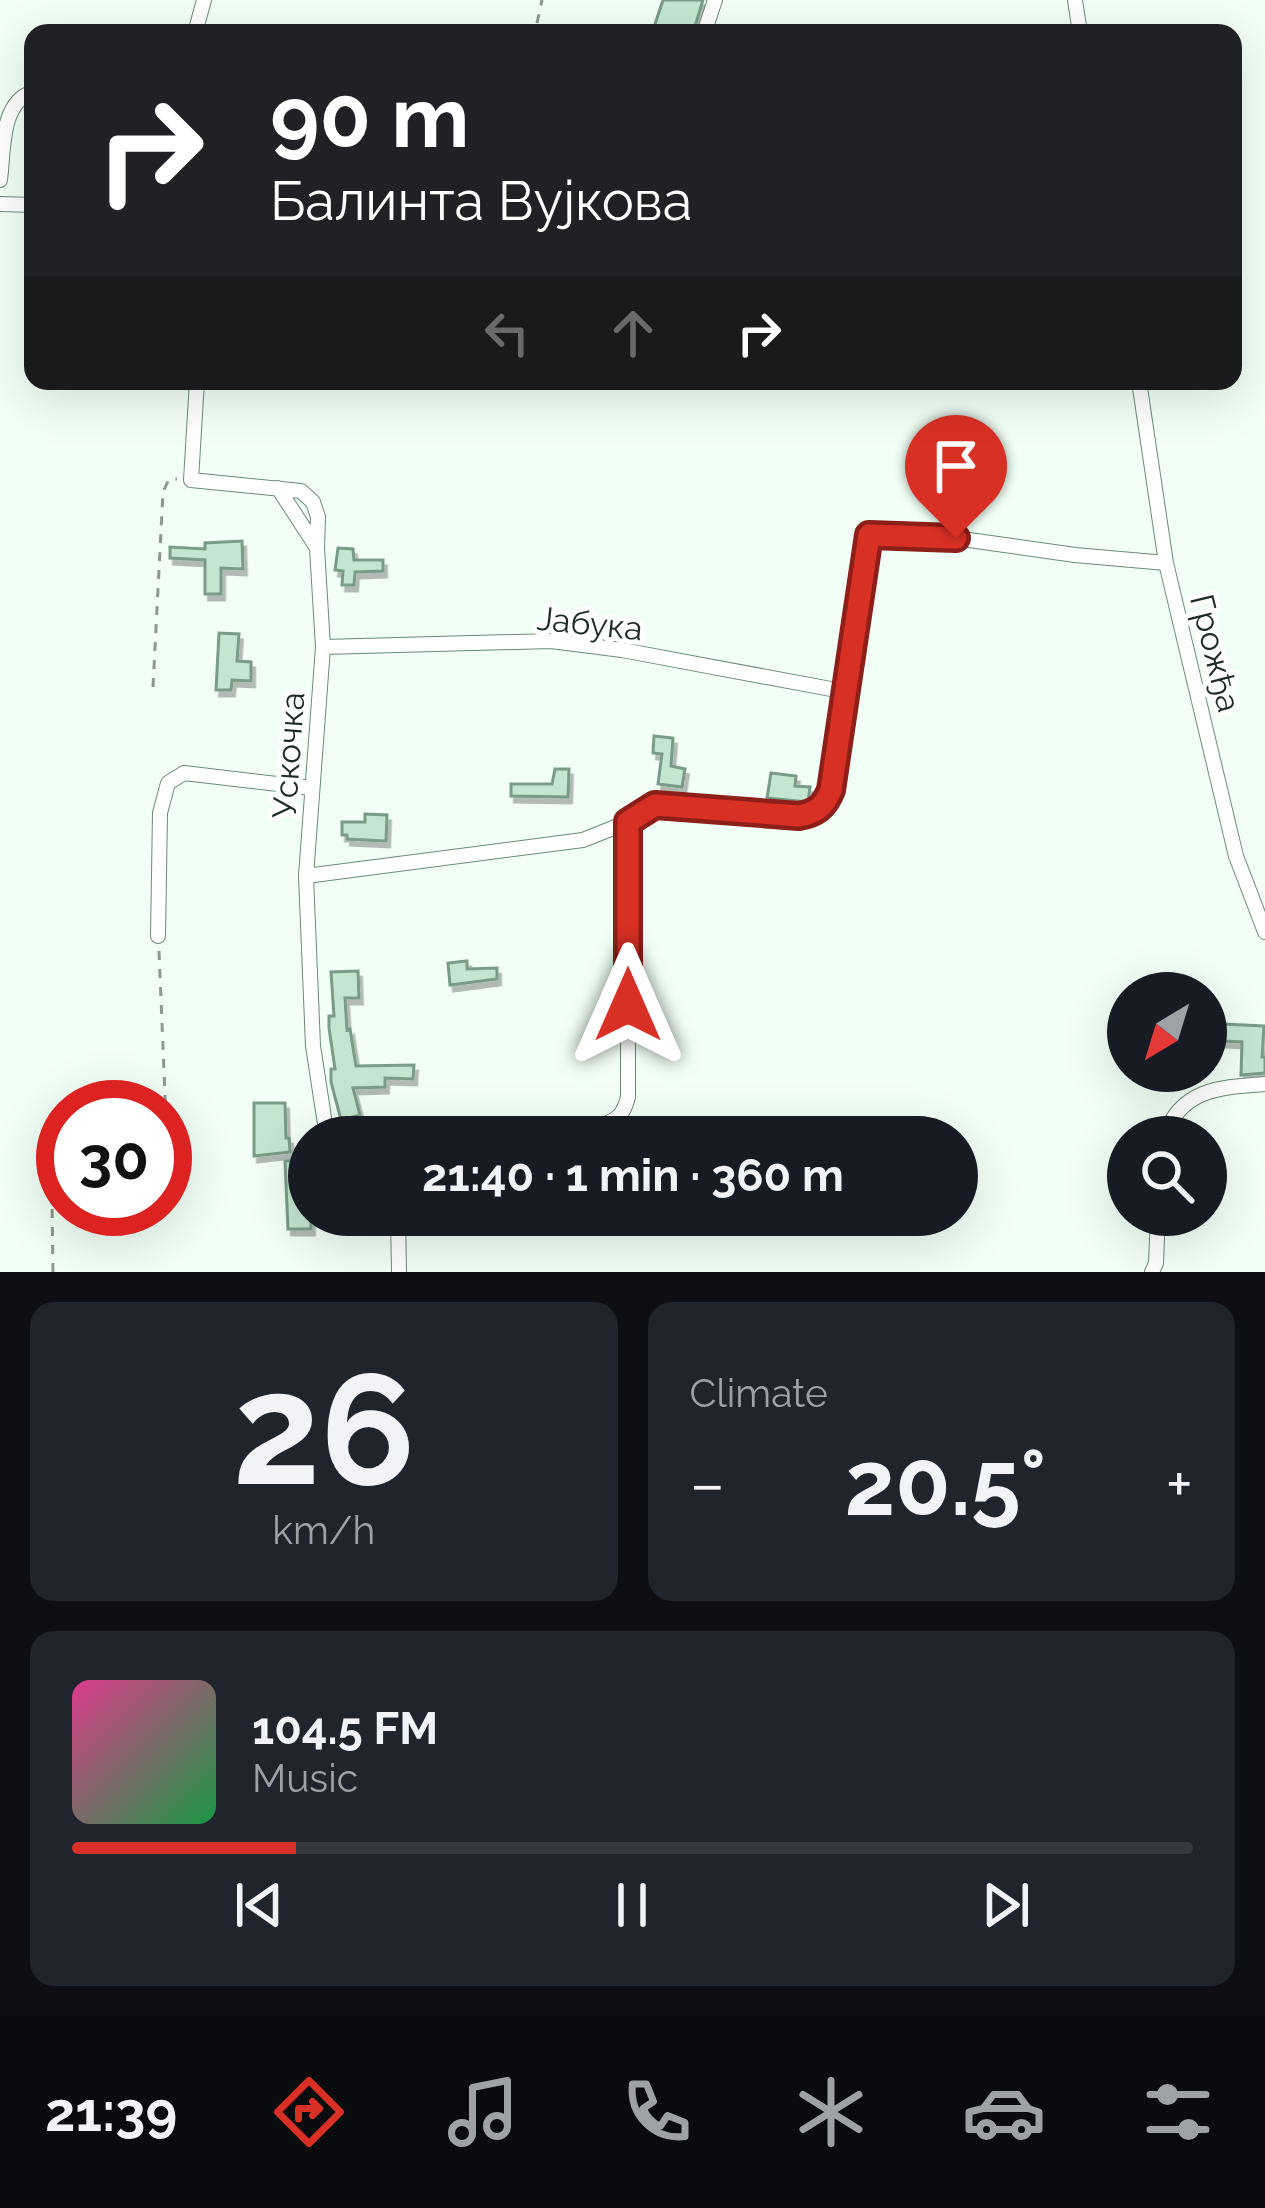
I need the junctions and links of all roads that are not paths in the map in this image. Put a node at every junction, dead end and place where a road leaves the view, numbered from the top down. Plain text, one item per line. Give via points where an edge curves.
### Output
1 (24, 97) edge
2 (0, 180) edge
3 (196, 390) edge
4 (1140, 390) edge
5 (1166, 562) junction
6 (323, 647) junction
7 (847, 692) junction
8 (311, 788) junction
9 (628, 822) junction
10 (306, 875) junction
11 (1265, 932) edge
12 (158, 936) road end
13 (1265, 1084) edge
14 (325, 1116) edge
15 (620, 1116) edge
16 (1174, 1116) edge
17 (399, 1236) edge
18 (1157, 1236) edge
19 (400, 1272) edge
20 (1152, 1272) edge

1 - 2 street via 8,116
3 - 6 street, Ускочка via 191,480 278,488 317,548
4 - 5 street, Грожђа
5 - 7 street via 869,535
5 - 11 street, Грожђа via 1236,856
6 - 7 street, Јабука via 551,641
6 - 8 street, Ускочка
7 - 9 street via 831,790 813,813 655,805
8 - 10 street, Ускочка
8 - 12 street via 184,773 169,783 160,813
9 - 10 street via 583,840
9 - 15 street via 628,1097
10 - 14 street, Ускочка via 313,1046
13 - 16 street via 1190,1098
17 - 19 street
18 - 20 street

